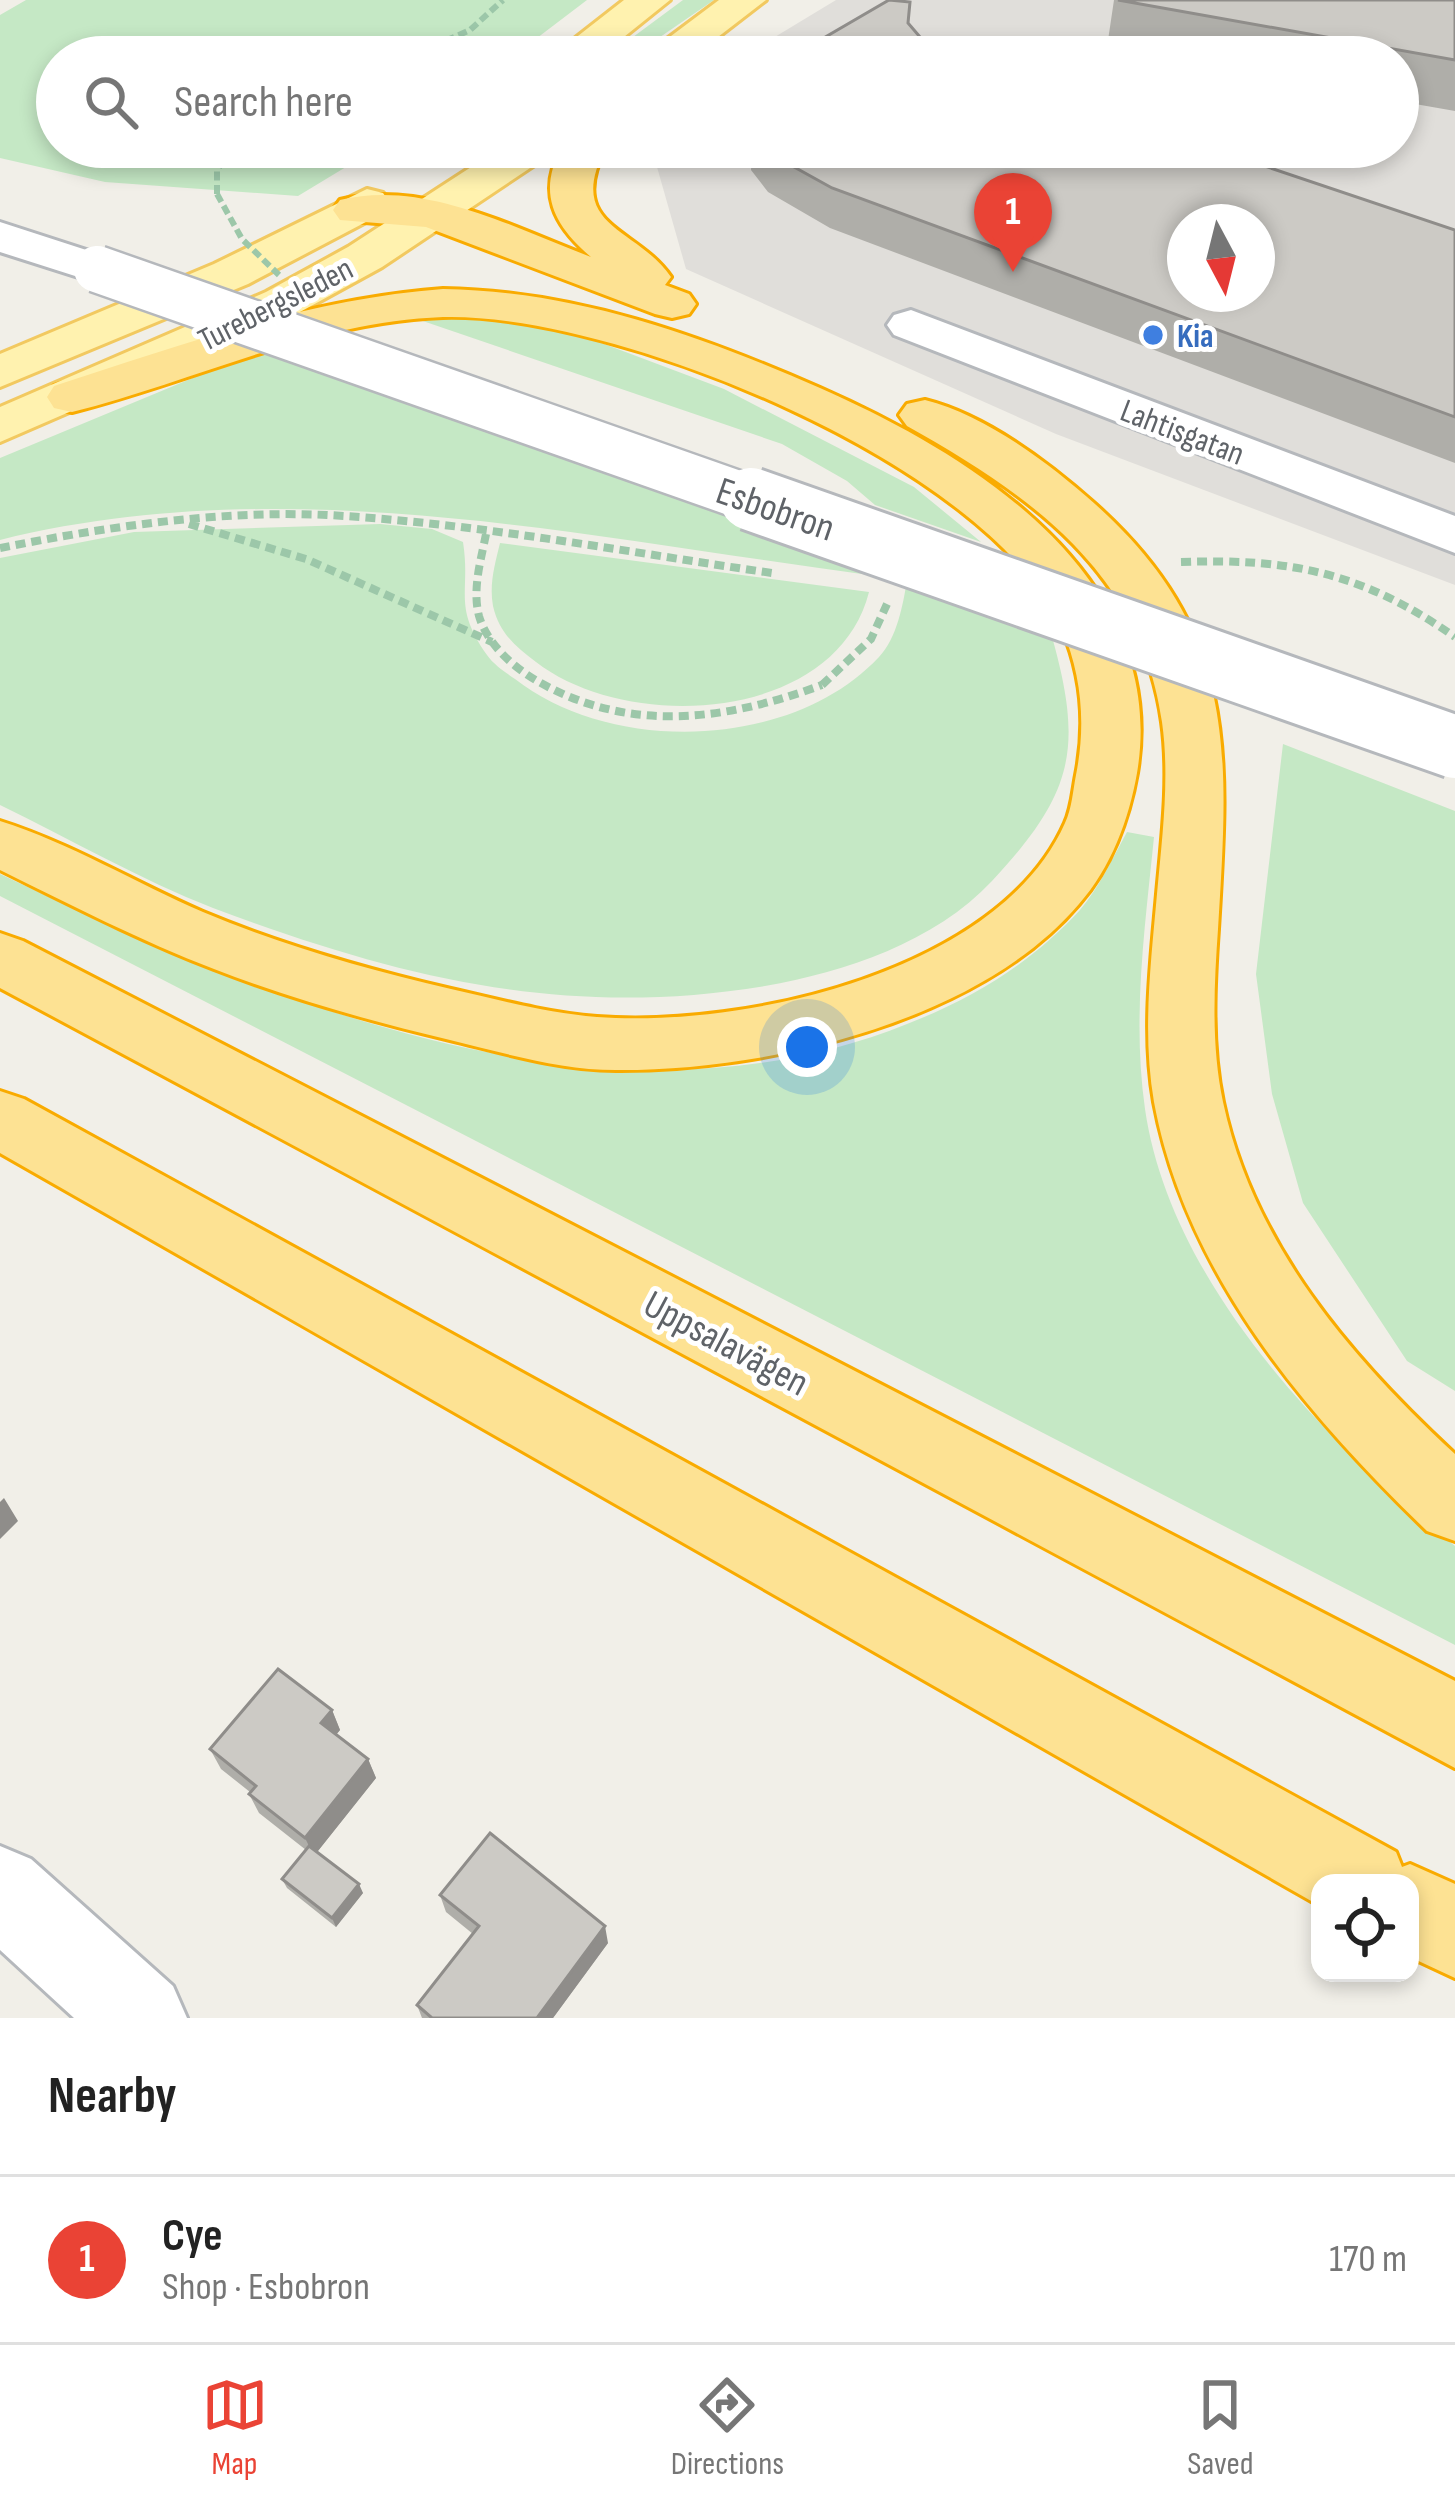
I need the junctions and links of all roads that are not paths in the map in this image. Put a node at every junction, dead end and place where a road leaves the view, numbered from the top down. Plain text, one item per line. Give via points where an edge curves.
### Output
1 (650, 0) edge
2 (746, 0) edge
3 (601, 36) edge
4 (694, 36) edge
5 (483, 168) edge
6 (572, 168) edge
7 (427, 192) junction
8 (356, 210) joint
9 (0, 236) edge
10 (693, 312) junction
11 (911, 326) dead end
12 (0, 372) edge
13 (72, 397) junction
14 (0, 426) edge
15 (1455, 536) edge
16 (1455, 747) edge
17 (0, 844) edge
18 (0, 958) edge
19 (0, 1119) edge
20 (1455, 1504) edge
21 (1455, 1726) edge
22 (1349, 1874) edge
23 (0, 1890) edge
24 (1419, 1913) edge
25 (1455, 1934) edge
26 (140, 2018) edge

1 - 3 main road
2 - 4 main road
5 - 7 main road, Turebergsleden
6 - 10 highway via 568,190 588,231
7 - 8 highway
7 - 10 highway
7 - 13 main road, Turebergsleden via 283,302
8 - 12 main road, Turebergsleden via 231,274
9 - 16 street, Esbobron, bridge
10 - 20 highway via 961,433 1085,523 1135,577 1167,632 1192,720 1196,790 1180,1024 1189,1104 1213,1188 1304,1346 1390,1445
11 - 15 street, Lahtisgatan
13 - 14 main road, Turebergsleden
13 - 17 highway via 374,308 518,308 596,319 667,342 881,436 997,513 1082,616 1113,702 1112,760 1101,821 1068,879 1000,940 912,988 812,1022 725,1039 611,1044 352,992 211,942
18 - 21 highway, Uppsalavägen
19 - 22 highway
23 - 26 street
24 - 25 highway

